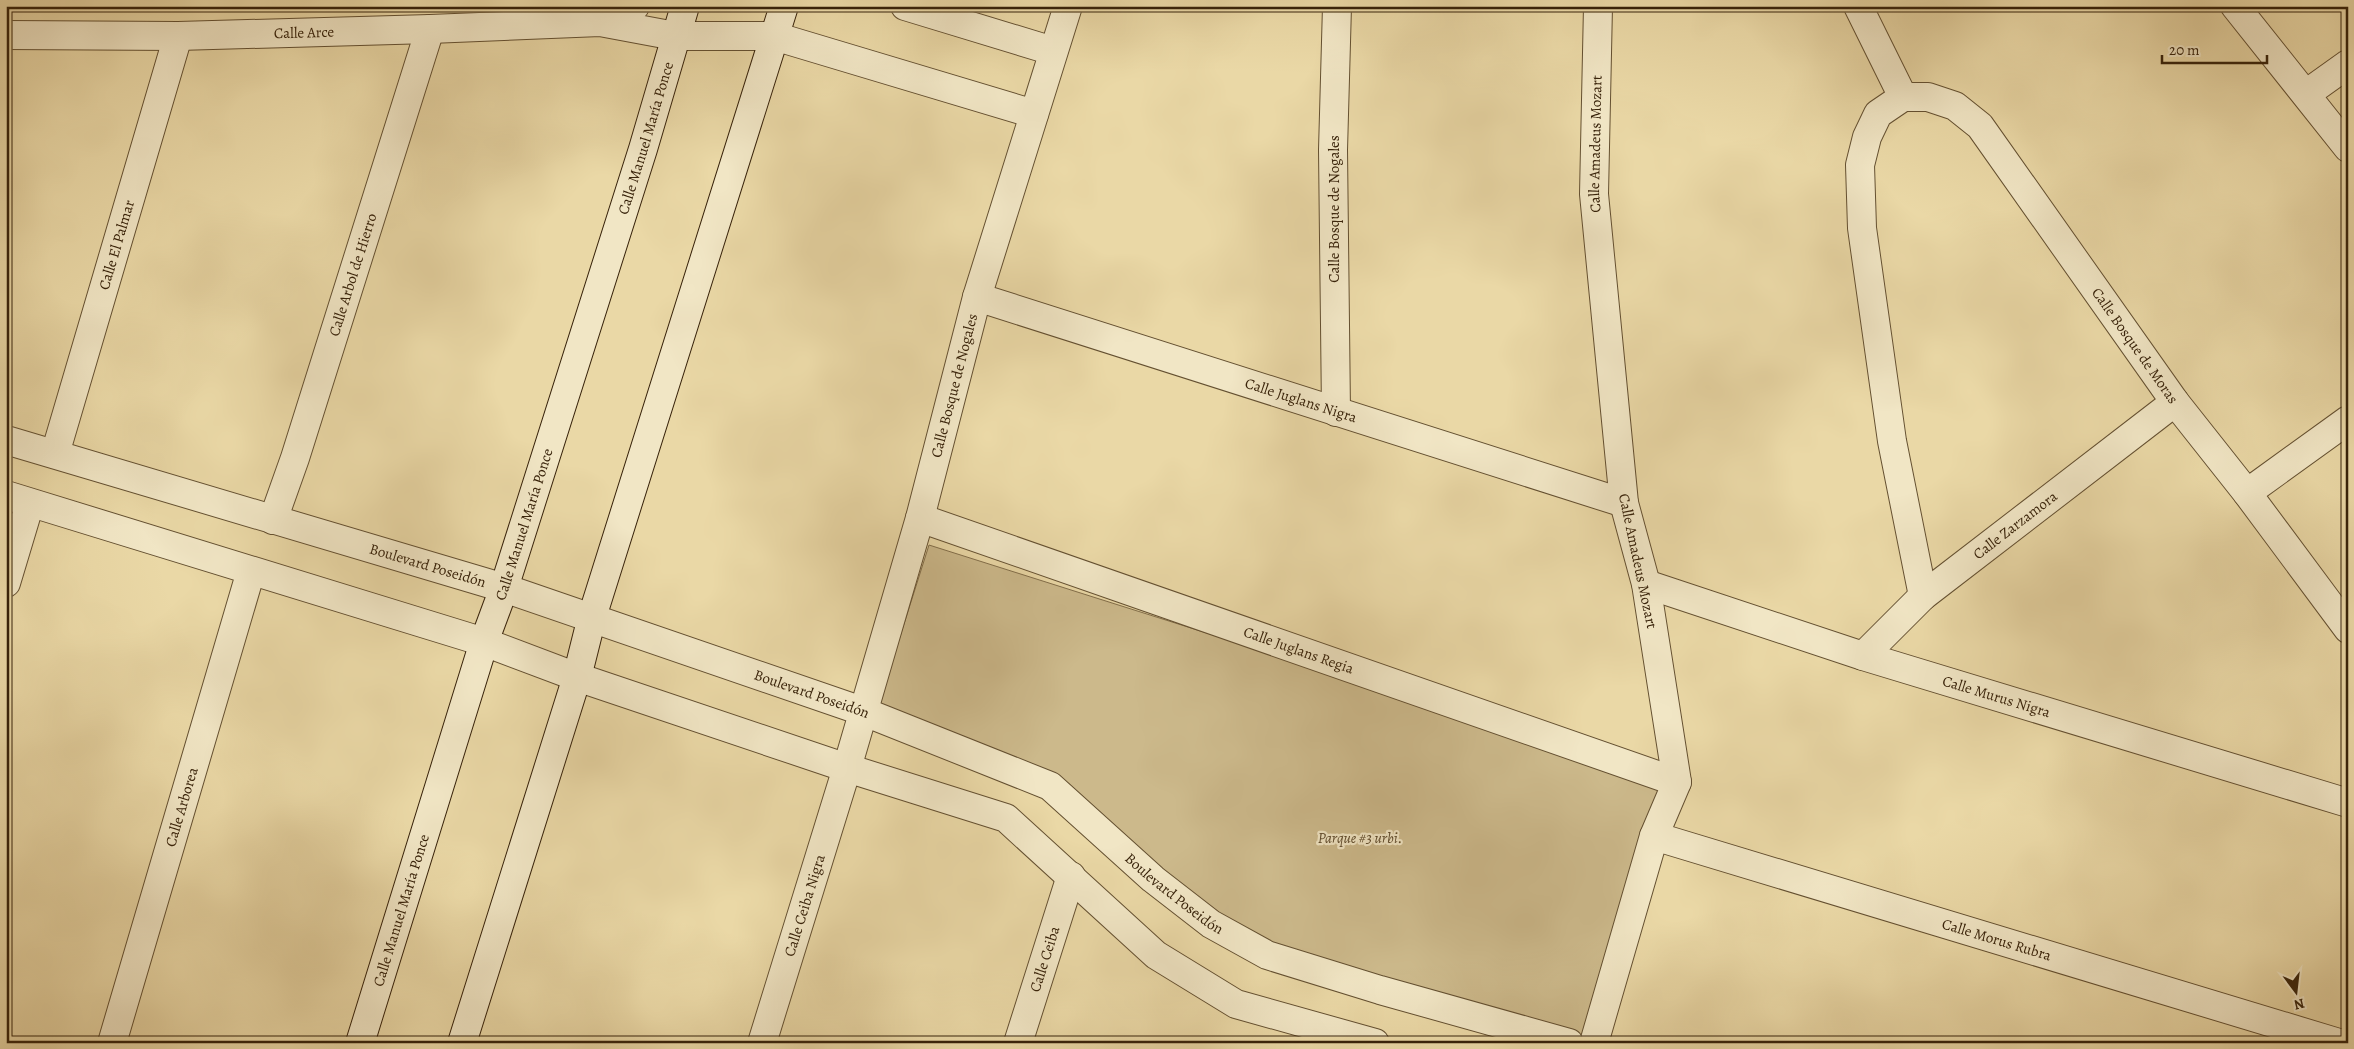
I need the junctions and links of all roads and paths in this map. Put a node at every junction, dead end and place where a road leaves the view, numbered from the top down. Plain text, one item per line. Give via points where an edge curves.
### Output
1 (635, 6) edge
2 (685, 6) edge
3 (784, 6) edge
4 (905, 6) edge
5 (1068, 6) edge
6 (1337, 6) edge
7 (1598, 6) edge
8 (1858, 6) edge
9 (2235, 6) edge
10 (600, 22) junction
11 (430, 29) junction
12 (6, 35) edge
13 (178, 36) junction
14 (675, 36) junction
15 (774, 36) junction
16 (1053, 51) junction
17 (2348, 64) edge
18 (2306, 94) junction
19 (1903, 97) junction
20 (1034, 114) junction
21 (2348, 148) edge
22 (977, 297) junction
23 (2176, 402) junction
24 (1336, 412) junction
25 (2348, 420) edge
26 (6, 440) edge
27 (55, 454) junction
28 (2247, 493) junction
29 (18, 499) edge
30 (1624, 503) junction
31 (920, 518) junction
32 (273, 520) junction
33 (252, 571) junction
34 (6, 583) edge
35 (1646, 584) junction
36 (504, 588) junction
37 (1923, 596) junction
38 (592, 617) junction
39 (2348, 629) edge
40 (484, 642) junction
41 (1863, 656) junction
42 (577, 677) junction
43 (862, 711) junction
44 (847, 768) junction
45 (1677, 782) junction
46 (2348, 803) edge
47 (1654, 836) junction
48 (1071, 876) junction
49 (1357, 1040) edge
50 (112, 1043) edge
51 (360, 1043) edge
52 (462, 1043) edge
53 (762, 1043) edge
54 (1018, 1043) edge
55 (1568, 1043) edge
56 (1594, 1043) edge
57 (2339, 1043) edge

1 - 10 street, Calle Arce
2 - 14 street, Calle Manuel María Ponce
3 - 15 street
4 - 16 street
5 - 16 street, Calle Bosque de Nogales
6 - 24 street, Calle Bosque de Nogales via 1333,150
7 - 30 street, Calle Amadeus Mozart via 1594,194
8 - 19 street
9 - 18 street
10 - 11 street, Calle Arce
10 - 14 street, Calle Arce
11 - 13 street, Calle Arce
11 - 32 street, Calle Arbol de Hierro
12 - 13 street, Calle Arce
13 - 27 street, Calle El Palmar
14 - 15 street, Calle Arce
14 - 36 street, Calle Manuel María Ponce via 643,149
15 - 20 street, Calle Arce
15 - 38 street
16 - 20 street, Calle Bosque de Nogales
17 - 18 street
18 - 21 street
19 - 23 street, Calle Bosque de Moras via 1928,97 1955,106 1980,126
19 - 37 street via 1878,114 1867,137 1860,164 1862,219 1892,441
20 - 22 street, Calle Bosque de Nogales
22 - 24 street, Calle Juglans Nigra
22 - 31 street, Calle Bosque de Nogales
23 - 28 street, Calle Bosque de Moras
23 - 37 street, Calle Zarzamora
24 - 30 street, Calle Juglans Nigra
25 - 28 street
26 - 27 street, Boulevard Poseidón
27 - 32 street, Boulevard Poseidón
28 - 39 street, Calle Bosque de Moras
29 - 33 street
29 - 34 street
30 - 35 street, Calle Amadeus Mozart
31 - 43 street, Calle Bosque de Nogales
31 - 45 street, Calle Juglans Regia
32 - 36 street, Boulevard Poseidón
33 - 40 street
33 - 50 street, Calle Arborea
35 - 41 street, Calle Murus Nigra
35 - 45 street, Calle Amadeus Mozart
36 - 38 street, Boulevard Poseidón
36 - 40 street, Calle Manuel María Ponce
37 - 41 street, Calle Zarzamora
38 - 42 street
38 - 43 street, Boulevard Poseidón
40 - 42 street
40 - 51 street, Calle Manuel María Ponce
41 - 46 street, Calle Murus Nigra
42 - 44 street
42 - 52 street
43 - 44 street, Calle Bosque de Nogales
43 - 55 street, Boulevard Poseidón via 1050,786 1153,879 1211,924 1267,955
44 - 48 street via 1006,818
44 - 53 street, Calle Ceiba Nigra
45 - 47 street
47 - 56 street
47 - 57 street, Calle Morus Rubra
48 - 49 street via 1156,954 1236,1004
48 - 54 street, Calle Ceiba

